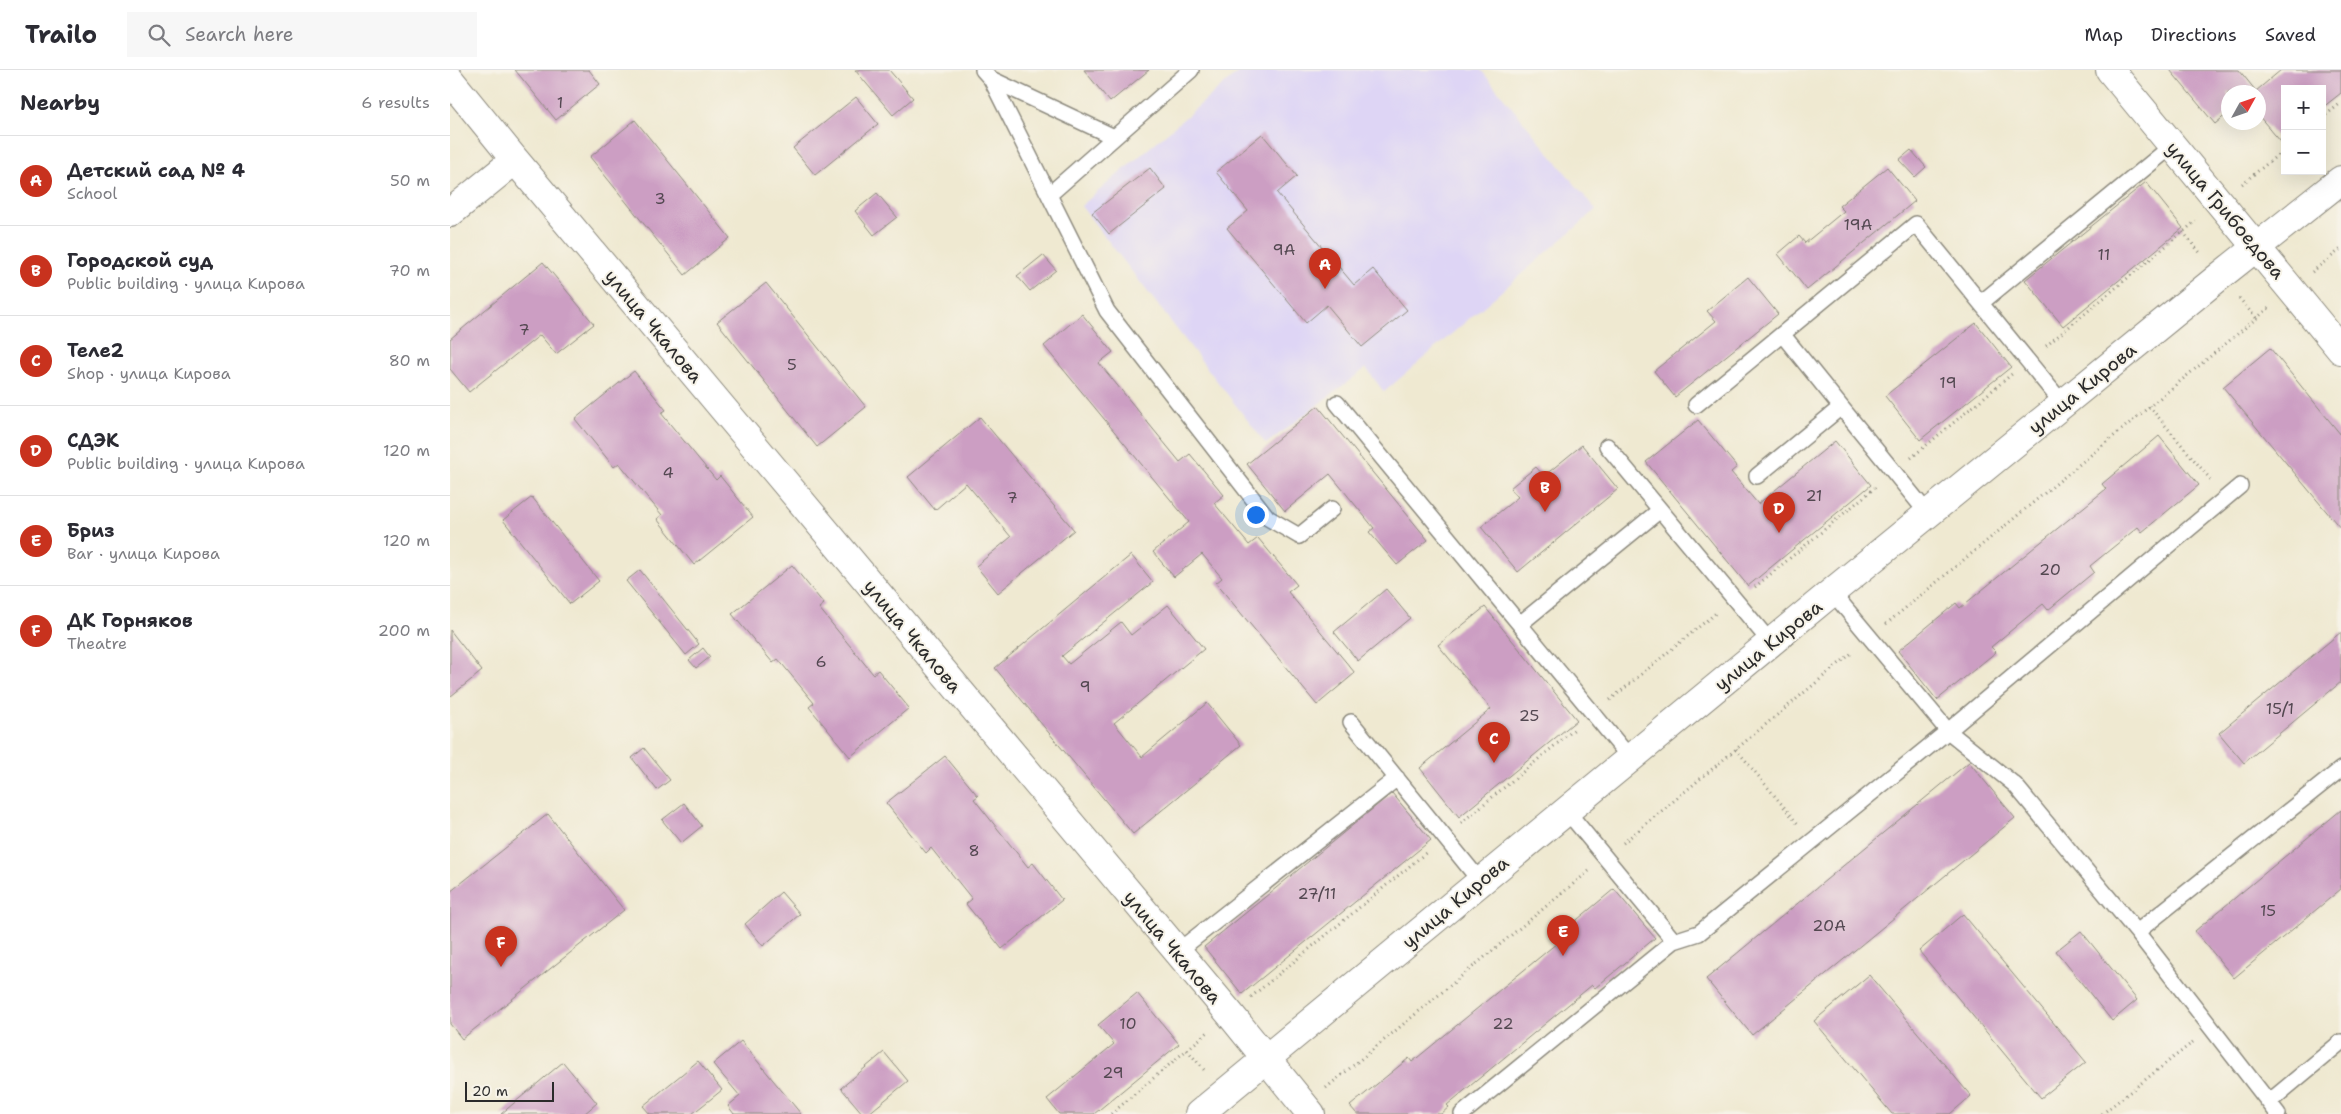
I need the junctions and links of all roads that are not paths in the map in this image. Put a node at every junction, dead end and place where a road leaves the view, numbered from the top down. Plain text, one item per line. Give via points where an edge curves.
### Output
1 (1191, 70) edge
2 (2110, 70) edge
3 (987, 74) edge
4 (450, 80) edge
5 (1114, 137) junction
6 (2173, 145) junction
7 (515, 160) junction
8 (2341, 180) edge
9 (1050, 194) junction
10 (450, 212) edge
11 (2256, 246) junction
12 (1981, 303) junction
13 (1782, 334) junction
14 (2341, 350) edge
15 (1337, 403) dead end
16 (2062, 404) junction
17 (1696, 405) dead end
18 (1841, 407) junction
19 (1607, 446) dead end
20 (1757, 476) dead end
21 (2240, 486) dead end
22 (1332, 509) dead end
23 (1660, 510) junction
24 (1928, 514) junction
25 (1832, 592) junction
26 (1520, 624) junction
27 (1770, 643) junction
28 (1351, 722) dead end
29 (1948, 731) junction
30 (1630, 758) junction
31 (2341, 769) edge
32 (1397, 778) junction
33 (1566, 810) junction
34 (1480, 881) junction
35 (2137, 932) junction
36 (1674, 940) junction
37 (1177, 952) junction
38 (2341, 1042) edge
39 (1265, 1058) junction
40 (2274, 1108) edge
41 (1308, 1110) edge
42 (1199, 1114) edge
43 (1462, 1114) edge

1 - 5 lane
2 - 6 street, улица Грибоедова
3 - 5 lane
3 - 9 lane
4 - 7 street, улица Чкалова
5 - 9 lane
6 - 11 street, улица Грибоедова
6 - 12 lane
7 - 10 street
7 - 37 street, улица Чкалова
8 - 11 street, улица Кирова
9 - 22 lane via 1107,311 1268,518 1299,536
11 - 14 street, улица Грибоедова
11 - 16 street, улица Кирова
12 - 13 lane via 1916,224
12 - 16 lane
13 - 17 lane
13 - 18 lane
15 - 26 lane
16 - 24 street, улица Кирова
18 - 20 lane
18 - 24 lane
19 - 23 lane
21 - 29 lane
23 - 26 lane
23 - 27 lane
24 - 25 street, улица Кирова
25 - 27 street, улица Кирова
25 - 29 lane
26 - 30 lane
27 - 30 street, улица Кирова
28 - 32 lane
29 - 35 lane via 2016,785
29 - 36 lane via 1699,933
30 - 33 street, улица Кирова
31 - 35 lane
32 - 34 lane
32 - 37 lane
33 - 34 street, улица Кирова
33 - 36 lane
34 - 39 street, улица Кирова
35 - 40 lane
36 - 43 lane
37 - 39 street, улица Чкалова
38 - 40 lane
39 - 41 street, улица Чкалова
39 - 42 street, улица Кирова

